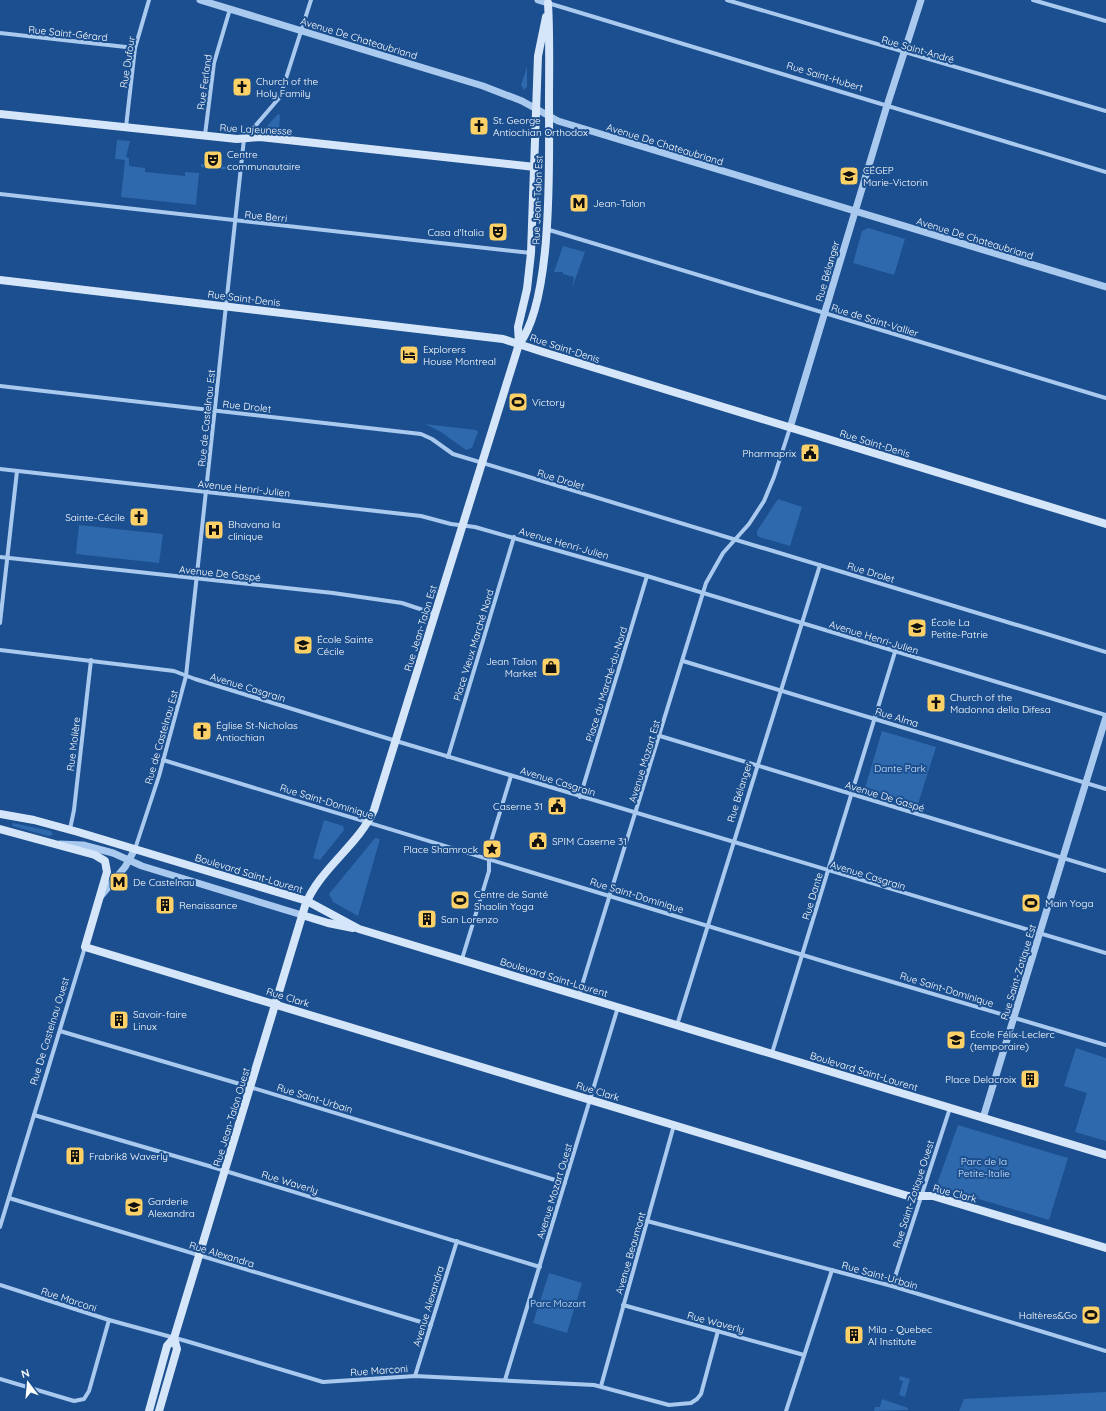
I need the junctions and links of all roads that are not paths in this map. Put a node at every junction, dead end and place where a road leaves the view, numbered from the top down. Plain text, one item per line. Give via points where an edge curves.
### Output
1 (149, 0) edge
2 (200, 0) edge
3 (311, 0) edge
4 (538, 0) edge
5 (727, 0) edge
6 (921, 0) edge
7 (1033, 0) edge
8 (548, 2) edge
9 (230, 9) junction
10 (1106, 21) edge
11 (302, 31) junction
12 (0, 34) edge
13 (135, 48) junction
14 (905, 53) junction
15 (887, 106) junction
16 (536, 109) junction
17 (1106, 111) edge
18 (0, 114) edge
19 (549, 117) junction
20 (126, 127) junction
21 (205, 135) junction
22 (244, 139) junction
23 (535, 167) junction
24 (1106, 172) edge
25 (0, 194) edge
26 (855, 212) junction
27 (235, 221) junction
28 (546, 229) junction
29 (531, 253) junction
30 (0, 280) edge
31 (1106, 288) edge
32 (226, 306) junction
33 (825, 313) junction
34 (520, 344) junction
35 (0, 386) edge
36 (1106, 398) edge
37 (214, 410) junction
38 (790, 428) junction
39 (483, 463) junction
40 (0, 469) edge
41 (18, 471) junction
42 (206, 492) junction
43 (1106, 524) edge
44 (463, 525) junction
45 (514, 537) junction
46 (735, 539) junction
47 (0, 557) edge
48 (7, 558) junction
49 (820, 565) junction
50 (647, 576) junction
51 (196, 579) junction
52 (703, 593) junction
53 (436, 614) junction
54 (0, 622) edge
55 (802, 623) junction
56 (0, 650) edge
57 (895, 652) junction
58 (1106, 652) edge
59 (91, 660) junction
60 (683, 661) junction
61 (186, 676) junction
62 (781, 691) junction
63 (1106, 716) edge
64 (875, 719) junction
65 (660, 736) junction
66 (396, 741) junction
67 (448, 757) junction
68 (163, 760) junction
69 (758, 766) junction
70 (511, 776) junction
71 (1086, 783) junction
72 (1106, 789) edge
73 (852, 794) junction
74 (580, 797) junction
75 (636, 813) junction
76 (0, 814) edge
77 (367, 822) junction
78 (0, 829) edge
79 (70, 829) junction
80 (734, 843) junction
81 (60, 844) junction
82 (135, 849) junction
83 (1063, 858) junction
84 (489, 859) junction
85 (129, 860) junction
86 (828, 871) junction
87 (1106, 871) edge
88 (610, 895) junction
89 (100, 898) junction
90 (307, 901) junction
91 (302, 915) junction
92 (708, 925) junction
93 (359, 929) junction
94 (1040, 935) junction
95 (85, 947) junction
96 (802, 954) junction
97 (1106, 954) edge
98 (462, 959) junction
99 (579, 995) junction
100 (275, 1004) junction
101 (618, 1007) junction
102 (1014, 1018) junction
103 (677, 1025) junction
104 (60, 1031) junction
105 (1106, 1045) edge
106 (772, 1054) junction
107 (250, 1087) junction
108 (590, 1099) junction
109 (950, 1108) junction
110 (34, 1115) junction
111 (983, 1118) junction
112 (674, 1125) junction
113 (1106, 1155) edge
114 (225, 1171) junction
115 (565, 1183) junction
116 (921, 1196) junction
117 (9, 1198) junction
118 (647, 1221) junction
119 (0, 1227) edge
120 (456, 1241) junction
121 (1106, 1248) edge
122 (199, 1256) junction
123 (540, 1267) junction
124 (832, 1270) junction
125 (0, 1285) edge
126 (892, 1286) junction
127 (624, 1305) junction
128 (109, 1320) junction
129 (431, 1325) junction
130 (718, 1331) junction
131 (174, 1338) junction
132 (1106, 1351) edge
133 (804, 1355) junction
134 (415, 1376) junction
135 (0, 1379) edge
136 (505, 1380) junction
137 (601, 1386) junction
138 (149, 1411) edge
139 (160, 1411) edge
140 (786, 1411) edge

1 - 13 street, Rue Dufour
2 - 9 street, Avenue De Chateaubriand
3 - 11 street
4 - 8 street, Rue Saint-Hubert
5 - 14 street, Rue Saint-André
6 - 14 street, Rue Bélanger
7 - 10 street
8 - 15 street, Rue Saint-Hubert
8 - 16 main road, Rue Jean-Talon Est via 538,56
8 - 19 main road, Rue Jean-Talon Est
9 - 11 street, Avenue De Chateaubriand
9 - 21 street, Rue Ferland via 214,63
11 - 16 street, Avenue De Chateaubriand via 483,86
11 - 22 street via 280,97
12 - 13 street, Rue Saint-Gérard
13 - 20 street, Rue Dufour
14 - 15 street, Rue Bélanger
14 - 17 street, Rue Saint-André
15 - 24 street, Rue Saint-Hubert
15 - 26 street, Rue Bélanger
16 - 19 street, Avenue De Chateaubriand
16 - 23 main road, Rue Jean-Talon Est
18 - 20 main road, Rue Lajeunesse
19 - 26 street, Avenue De Chateaubriand
19 - 28 main road, Rue Jean-Talon Est
20 - 21 main road, Rue Lajeunesse
21 - 22 main road, Rue Lajeunesse
22 - 23 main road, Rue Lajeunesse via 260,137
22 - 27 street, Rue de Castelnau Est
23 - 29 main road, Rue Jean-Talon Est
25 - 27 street, Rue Berri
26 - 31 street, Avenue De Chateaubriand
26 - 33 street, Rue Bélanger
27 - 29 street, Rue Berri
27 - 32 street, Rue de Castelnau Est
28 - 33 street, Rue de Saint-Vallier
28 - 34 main road, Rue Jean-Talon Est via 540,289 527,334
29 - 34 main road, Rue Jean-Talon Est via 527,289 518,327
30 - 32 main road, Rue Saint-Denis
32 - 34 main road, Rue Saint-Denis via 481,335
32 - 37 street, Rue de Castelnau Est
33 - 36 street, Rue de Saint-Vallier
33 - 38 street, Rue Bélanger
34 - 38 main road, Rue Saint-Denis
34 - 39 main road, Rue Jean-Talon Est
35 - 37 street, Rue Drolet
37 - 39 street, Rue Drolet via 421,434 451,453
37 - 42 street, Rue de Castelnau Est
38 - 43 main road, Rue Saint-Denis
38 - 46 street, Rue Bélanger via 769,492 752,520
39 - 44 main road, Rue Jean-Talon Est
39 - 46 street, Rue Drolet
40 - 41 street, Avenue Henri-Julien
41 - 42 street, Avenue Henri-Julien
41 - 48 street
42 - 44 street, Avenue Henri-Julien via 421,516
42 - 51 street, Rue de Castelnau Est
44 - 45 street, Avenue Henri-Julien
44 - 53 main road, Rue Jean-Talon Est
45 - 50 street, Avenue Henri-Julien
45 - 67 street, Place Vieux Marché Nord
46 - 49 street, Rue Drolet
46 - 52 street, Avenue Mozart Est via 717,562
47 - 48 street, Avenue De Gaspé
48 - 51 street, Avenue De Gaspé
48 - 54 street
49 - 55 street, Rue Bélanger
49 - 58 street, Rue Drolet
50 - 52 street, Avenue Henri-Julien
50 - 74 street, Place du Marché-du-Nord
51 - 53 street, Avenue De Gaspé via 402,603
51 - 61 street, Rue de Castelnau Est
52 - 55 street, Avenue Henri-Julien
52 - 60 street, Avenue Mozart Est
53 - 66 main road, Rue Jean-Talon Est
55 - 57 street, Avenue Henri-Julien
55 - 62 street, Rue Bélanger
56 - 59 street, Avenue Casgrain
57 - 63 street, Avenue Henri-Julien
57 - 64 street, Rue Dante
59 - 61 street, Avenue Casgrain via 174,671
59 - 79 street, Rue Molière
60 - 62 street, Rue Alma
60 - 65 street, Avenue Mozart Est
61 - 66 street, Avenue Casgrain
61 - 68 street, Rue de Castelnau Est
62 - 64 street, Rue Alma
62 - 69 street, Rue Bélanger
63 - 71 street, Rue Saint-Zotique Est
64 - 71 street, Rue Alma
64 - 73 street, Rue Dante
65 - 69 street, Avenue De Gaspé
65 - 75 street, Avenue Mozart Est
66 - 67 street, Avenue Casgrain
66 - 77 main road, Rue Jean-Talon Est via 374,810
67 - 70 street, Avenue Casgrain
68 - 77 street, Rue Saint-Dominique
68 - 82 street, Rue de Castelnau Est
69 - 73 street, Avenue De Gaspé
69 - 80 street, Rue Bélanger
70 - 74 street, Avenue Casgrain
70 - 84 street
71 - 72 street, Rue Alma
71 - 83 street, Rue Saint-Zotique Est
73 - 83 street, Avenue De Gaspé
73 - 86 street, Rue Dante
74 - 75 street, Avenue Casgrain
75 - 80 street, Avenue Casgrain
75 - 88 street, Avenue Mozart Est
76 - 79 main road, Boulevard Saint-Laurent
77 - 84 street, Rue Saint-Dominique
77 - 90 main road, Rue Jean-Talon Est
78 - 81 main road
79 - 82 main road, Boulevard Saint-Laurent
80 - 86 street, Avenue Casgrain
80 - 92 street, Rue Bélanger
81 - 85 street via 83,845
81 - 89 main road via 95,854 105,861 107,872
82 - 85 street, Rue De Castelnau Ouest
82 - 90 main road, Boulevard Saint-Laurent
83 - 87 street, Avenue De Gaspé
83 - 94 street, Rue Saint-Zotique Est
84 - 88 street, Rue Saint-Dominique
84 - 98 street via 489,871
85 - 89 street, Rue De Castelnau Ouest
85 - 91 street
86 - 94 street, Avenue Casgrain
86 - 96 street, Rue Dante
88 - 92 street, Rue Saint-Dominique
88 - 99 street, Avenue Mozart Est
89 - 95 main road, Rue De Castelnau Ouest
90 - 91 main road, Rue Jean-Talon Ouest
90 - 93 main road, Boulevard Saint-Laurent
91 - 93 main road
91 - 100 main road, Rue Jean-Talon Ouest
92 - 96 street, Rue Saint-Dominique
92 - 103 street, Rue Bélanger
93 - 98 main road, Boulevard Saint-Laurent
94 - 97 street, Avenue Casgrain
94 - 102 street, Rue Saint-Zotique Est
95 - 100 main road, Rue Clark
95 - 104 street, Rue De Castelnau Ouest
96 - 102 street, Rue Saint-Dominique
96 - 106 street, Rue Dante
98 - 99 main road, Boulevard Saint-Laurent
99 - 101 main road, Boulevard Saint-Laurent
100 - 107 main road, Rue Jean-Talon Ouest
100 - 108 main road, Rue Clark
101 - 103 main road, Boulevard Saint-Laurent
101 - 108 street, Avenue Mozart Ouest
102 - 105 street, Rue Saint-Dominique
102 - 111 street, Rue Saint-Zotique Est
103 - 106 main road, Boulevard Saint-Laurent
104 - 107 street, Rue Saint-Urbain
104 - 110 street, Rue De Castelnau Ouest
106 - 109 main road, Boulevard Saint-Laurent
107 - 114 main road, Rue Jean-Talon Ouest
107 - 115 street, Rue Saint-Urbain
108 - 112 main road, Rue Clark
108 - 115 street, Avenue Mozart Ouest
109 - 111 main road, Boulevard Saint-Laurent
109 - 116 street, Rue Saint-Zotique Ouest
110 - 114 street, Rue Waverly
110 - 117 street, Rue De Castelnau Ouest
111 - 113 main road, Boulevard Saint-Laurent
112 - 116 main road, Rue Clark via 908,1196
112 - 118 street, Avenue Beaumont
114 - 120 street, Rue Waverly
114 - 122 main road, Rue Jean-Talon Ouest
115 - 123 street, Avenue Mozart Ouest
116 - 121 main road, Rue Clark via 933,1196
116 - 126 street, Rue Saint-Zotique Ouest
117 - 119 street, Rue De Castelnau Ouest
117 - 122 street, Rue Alexandra
118 - 124 street, Rue Saint-Urbain
118 - 127 street, Avenue Beaumont
120 - 123 street, Rue Waverly
120 - 129 street, Avenue Alexandra
122 - 129 street, Rue Alexandra
122 - 131 main road, Rue Jean-Talon Ouest
123 - 136 street, Avenue Mozart Ouest
124 - 126 street, Rue Saint-Urbain
124 - 133 street
125 - 128 street, Rue Marconi
126 - 132 street, Rue Saint-Urbain
127 - 130 street, Rue Waverly
127 - 137 street, Avenue Beaumont
128 - 131 street, Rue Marconi
128 - 135 street via 89,1391 84,1399 74,1401
129 - 134 street, Avenue Alexandra
130 - 133 street, Rue Waverly
130 - 137 street, Rue Marconi via 701,1394 691,1403 659,1403
131 - 134 street, Rue Marconi via 323,1382
131 - 138 main road, Rue Jean-Talon Ouest via 167,1346
131 - 139 main road, Rue Jean-Talon Ouest via 177,1349
133 - 140 street
134 - 136 street, Rue Marconi
136 - 137 street, Rue Marconi

